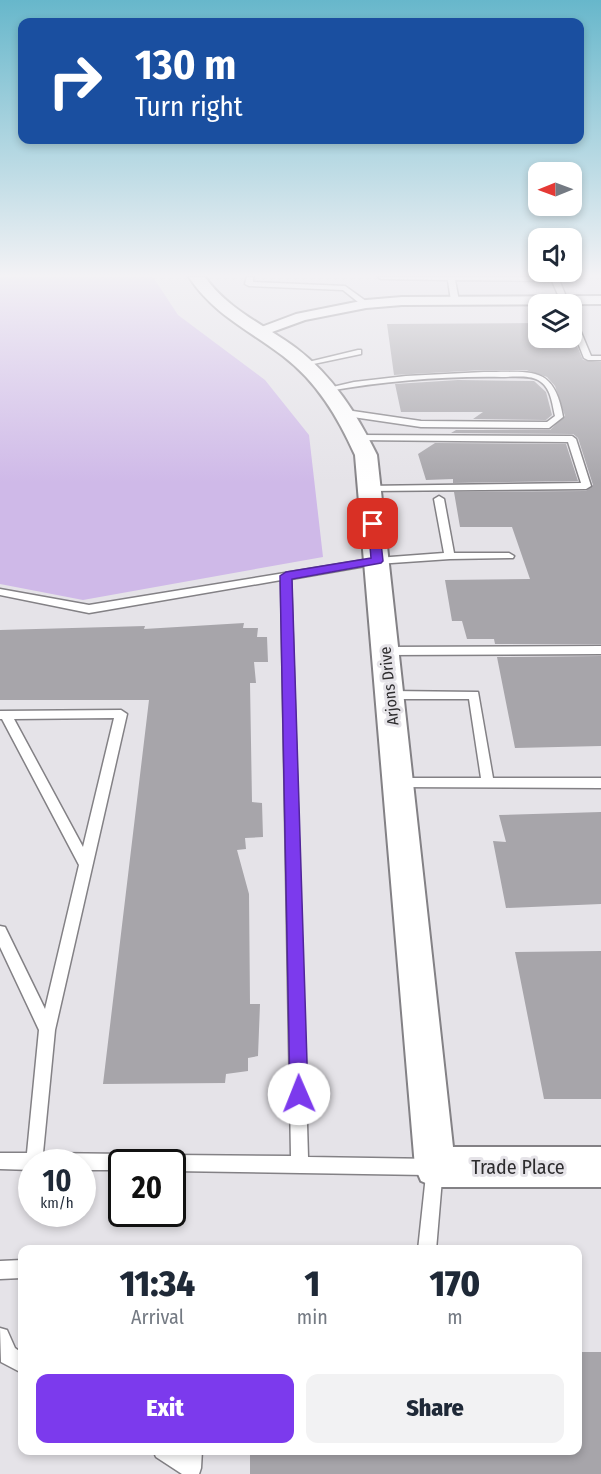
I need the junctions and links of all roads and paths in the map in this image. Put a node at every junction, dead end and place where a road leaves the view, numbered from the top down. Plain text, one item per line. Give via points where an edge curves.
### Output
1 (280, 346) edge
2 (583, 346) edge
3 (358, 352) dead end
4 (601, 358) edge
5 (304, 364) junction
6 (328, 388) junction
7 (346, 413) junction
8 (358, 438) junction
9 (369, 488) junction
10 (439, 499) dead end
11 (450, 556) junction
12 (509, 556) dead end
13 (377, 561) junction
14 (286, 576) junction
15 (0, 592) edge
16 (601, 650) edge
17 (385, 651) junction
18 (390, 695) junction
19 (3, 715) edge
20 (399, 783) junction
21 (488, 783) junction
22 (601, 783) edge
23 (86, 865) junction
24 (0, 932) edge
25 (47, 1030) junction
26 (35, 1149) edge
27 (0, 1161) edge
28 (18, 1161) edge
29 (186, 1163) edge
30 (300, 1165) junction
31 (435, 1167) junction
32 (601, 1167) edge
33 (427, 1245) edge
34 (18, 1269) edge
35 (0, 1270) edge
36 (0, 1337) edge
37 (18, 1361) edge
38 (173, 1455) edge
39 (191, 1464) edge

1 - 5 street, Arjons Drive
2 - 4 lane via 588,358
3 - 5 lane
5 - 6 street, Arjons Drive
6 - 7 street, Arjons Drive
6 - 7 lane via 414,376 536,376 546,380 556,396 559,417 549,424 456,426
7 - 8 street, Arjons Drive
8 - 9 street, Arjons Drive via 366,455
8 - 9 lane via 572,439 586,486
9 - 13 street, Arjons Drive
10 - 11 lane
11 - 12 lane
11 - 13 lane
13 - 14 lane
13 - 17 street, Arjons Drive
14 - 15 lane via 89,609
14 - 30 lane
16 - 17 lane
17 - 18 street, Arjons Drive
18 - 20 street, Arjons Drive
18 - 21 lane via 474,695
19 - 23 lane
19 - 23 lane via 121,714
20 - 21 lane
20 - 31 street, Arjons Drive
21 - 22 lane
23 - 25 lane
24 - 25 lane
25 - 26 lane
27 - 28 lane
29 - 30 lane
30 - 31 lane
31 - 32 street, Trade Place
31 - 33 lane
34 - 35 lane
36 - 37 lane via 8,1355
38 - 39 lane

